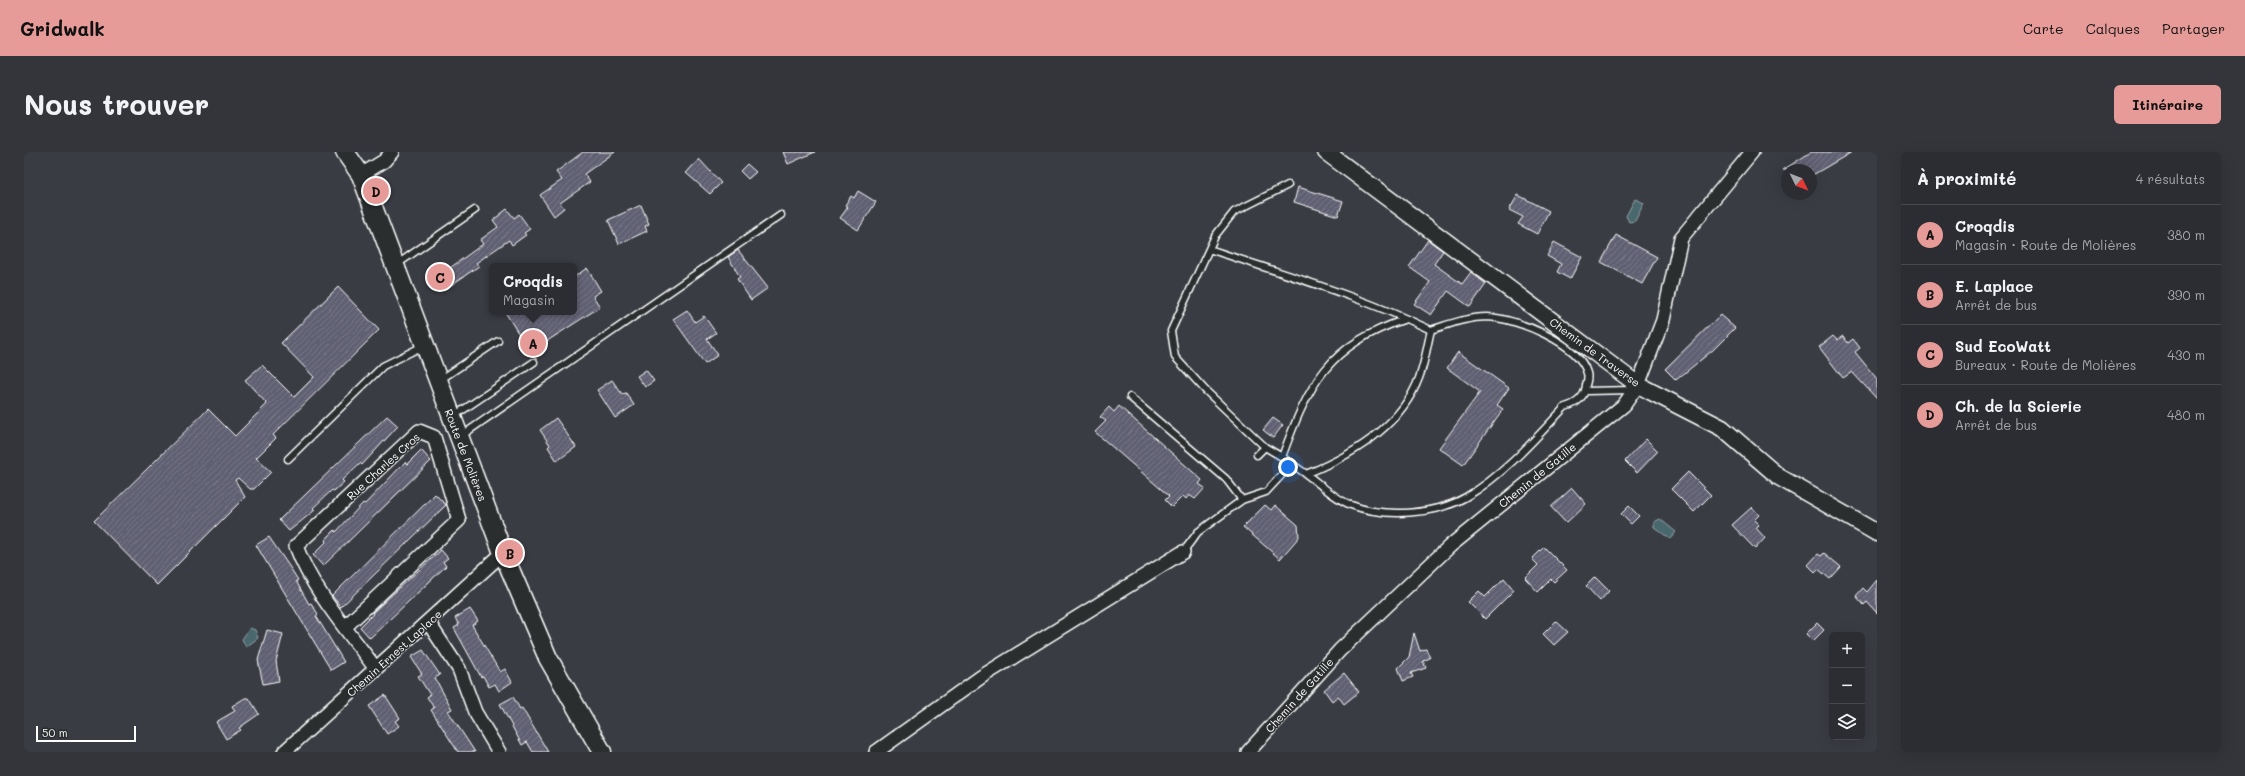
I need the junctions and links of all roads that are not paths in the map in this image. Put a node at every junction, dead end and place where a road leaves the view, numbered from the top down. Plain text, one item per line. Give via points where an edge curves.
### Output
1 (345, 152) edge
2 (392, 152) edge
3 (1326, 152) edge
4 (1752, 152) edge
5 (361, 176) junction
6 (1288, 185) dead end
7 (475, 210) dead end
8 (781, 215) dead end
9 (1209, 249) junction
10 (395, 266) junction
11 (1406, 318) junction
12 (1431, 330) junction
13 (498, 341) dead end
14 (425, 345) junction
15 (534, 362) dead end
16 (438, 382) junction
17 (1636, 387) junction
18 (1586, 391) junction
19 (1130, 397) dead end
20 (452, 417) junction
21 (459, 437) junction
22 (1265, 447) junction
23 (1257, 455) dead end
24 (1282, 457) junction
25 (288, 459) dead end
26 (1291, 465) junction
27 (1306, 474) junction
28 (1242, 500) junction
29 (1877, 533) edge
30 (1183, 552) joint
31 (503, 553) junction
32 (428, 622) junction
33 (345, 627) junction
34 (376, 669) junction
35 (284, 752) edge
36 (499, 752) edge
37 (602, 752) edge
38 (876, 752) edge
39 (1248, 752) edge

1 - 5 main road, Route de Molières
2 - 5 street via 384,161
3 - 17 street, Chemin de Traverse
4 - 17 street, Chemin de Gatille via 1681,238 1663,320
5 - 10 main road, Route de Molières
6 - 9 lane via 1234,212 1215,236
7 - 10 lane
8 - 21 lane
9 - 11 lane
9 - 22 lane via 1172,331 1175,357 1205,390
10 - 14 main road, Route de Molières
11 - 12 lane
11 - 24 lane via 1378,328 1344,349 1319,375 1294,424
12 - 18 lane via 1458,320 1488,317 1523,325 1563,344 1581,361 1588,374
12 - 27 lane via 1419,378 1407,402 1386,426 1332,464
13 - 16 lane
14 - 16 main road, Route de Molières
14 - 25 lane via 383,366
15 - 20 lane
16 - 20 main road, Route de Molières
17 - 18 lane
17 - 29 street, Chemin de Traverse via 1722,428 1779,476
17 - 39 street, Chemin de Gatille via 1624,405 1450,546 1391,600 1340,650
18 - 27 lane via 1577,403 1565,407 1502,470 1466,497 1444,506 1384,514 1350,505
19 - 28 lane via 1226,479
20 - 21 main road, Route de Molières
21 - 31 main road, Route de Molières
22 - 23 lane
22 - 24 lane
24 - 26 lane
26 - 27 lane
26 - 28 lane via 1266,492
28 - 30 lane via 1198,532
30 - 38 street via 981,677
31 - 32 street, Chemin Ernest Laplace
31 - 37 main road, Route de Molières via 548,658
32 - 34 street, Chemin Ernest Laplace
32 - 36 street via 459,669 475,712
33 - 33 street, Rue Charles Cros via 303,566 296,546 419,431 434,437 459,520
33 - 34 street, Rue Charles Cros
34 - 35 street, Chemin Ernest Laplace

